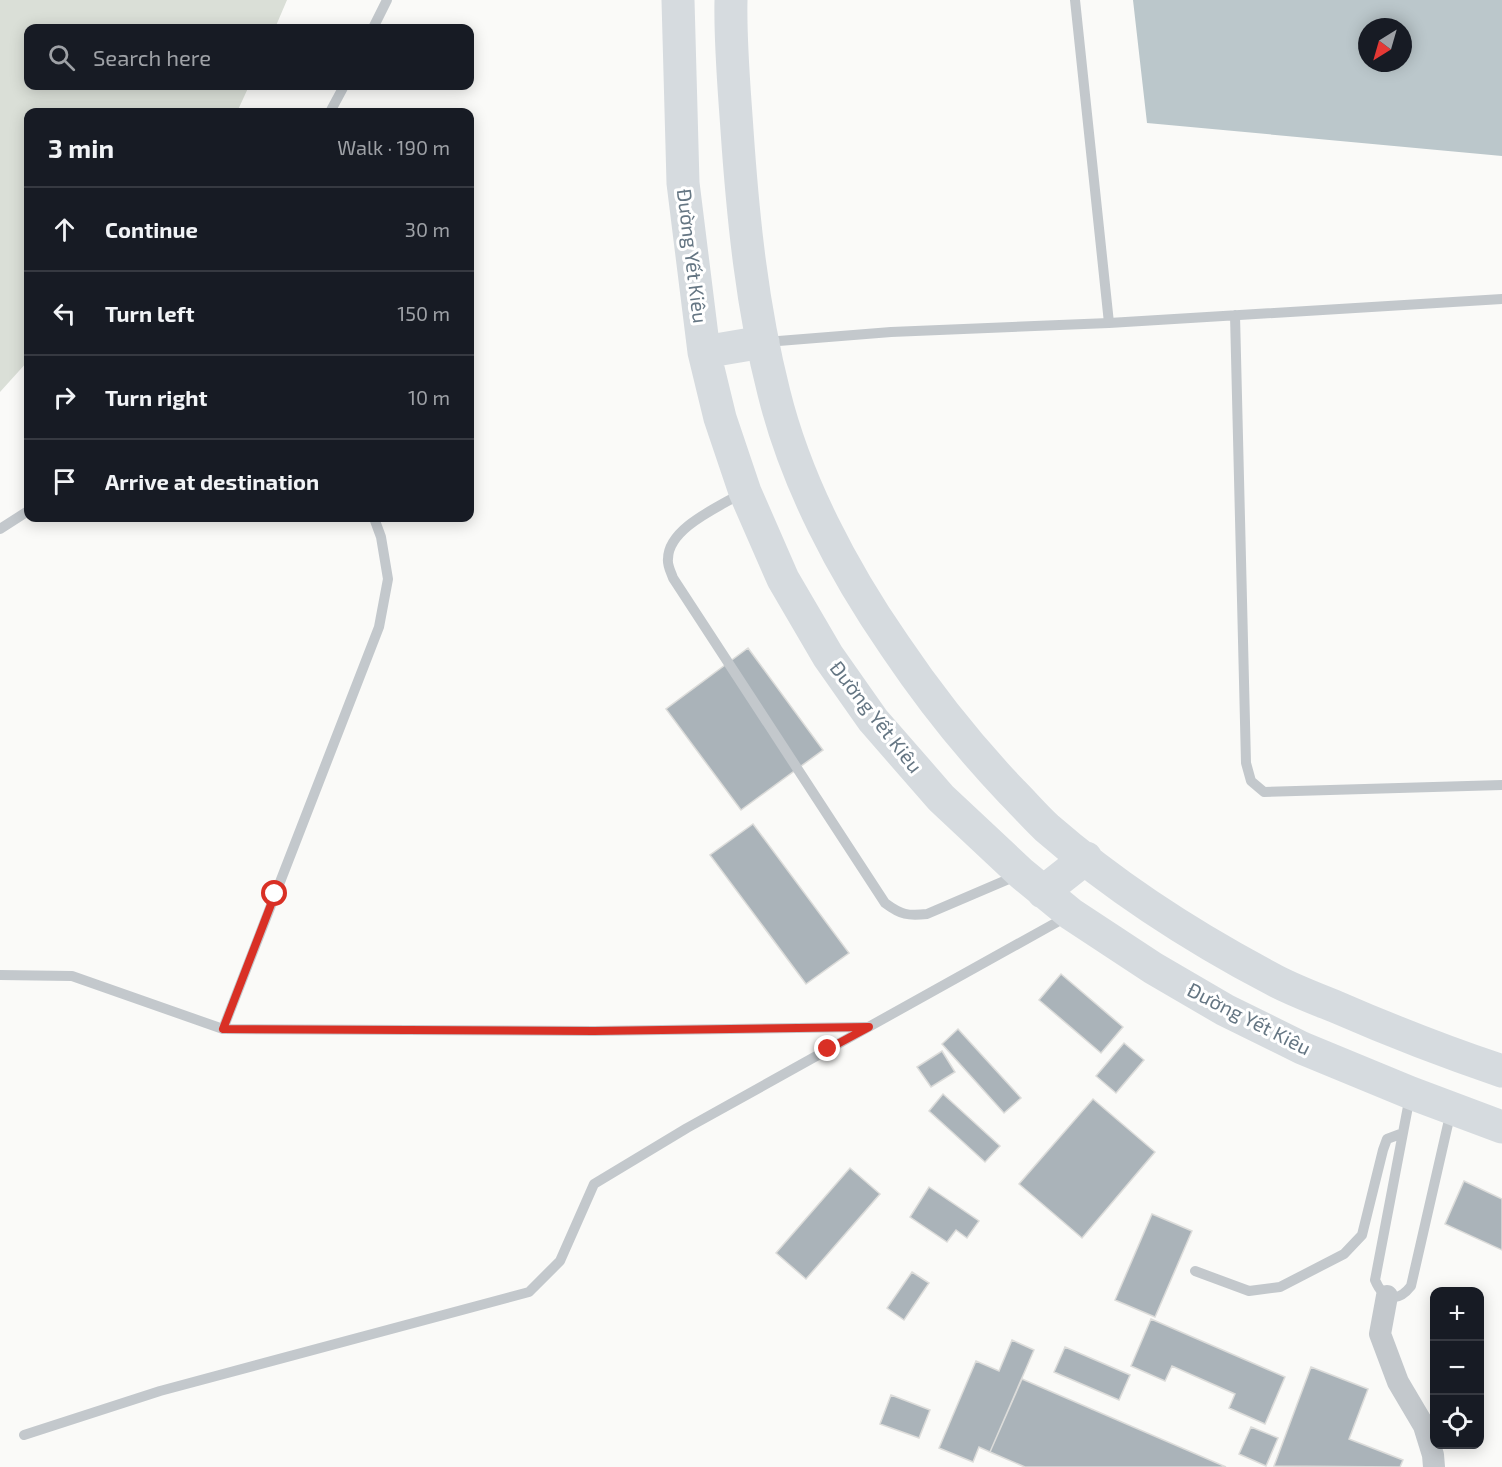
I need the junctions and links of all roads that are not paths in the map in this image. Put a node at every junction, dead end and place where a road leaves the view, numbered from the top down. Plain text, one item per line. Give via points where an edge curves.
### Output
1 (387, 0) edge
2 (678, 0) edge
3 (731, 0) edge
4 (1075, 0) edge
5 (375, 24) edge
6 (342, 90) edge
7 (332, 108) edge
8 (1502, 299) edge
9 (1235, 315) junction
10 (1109, 323) junction
11 (763, 342) junction
12 (704, 352) junction
13 (745, 492) junction
14 (24, 514) edge
15 (375, 522) edge
16 (0, 529) edge
17 (1502, 785) edge
18 (1086, 858) junction
19 (1032, 882) junction
20 (1071, 914) junction
21 (0, 975) edge
22 (869, 1027) junction
23 (223, 1029) junction
24 (1423, 1042) junction
25 (1502, 1071) edge
26 (1411, 1093) junction
27 (1452, 1108) junction
28 (1502, 1127) edge
29 (1403, 1133) junction
30 (1195, 1271) dead end
31 (1387, 1296) junction
32 (24, 1435) dead end
33 (1434, 1467) edge

1 - 5 lane
2 - 12 highway, Đường Yết Kiêu via 683,183
3 - 11 highway via 740,180 752,286
4 - 10 lane
6 - 7 lane
8 - 9 lane
9 - 10 lane
9 - 17 lane via 1246,763 1251,781 1264,792
10 - 11 lane
11 - 12 highway
11 - 18 highway via 774,395 821,522 880,625 980,758 1046,826
12 - 13 highway, Đường Yết Kiêu via 720,418
13 - 19 highway, Đường Yết Kiêu via 783,579 828,656 873,720 941,798
13 - 19 lane via 683,529 672,543 667,560 673,578 885,903 912,916 927,914
14 - 16 lane
15 - 23 lane via 388,579 379,627
18 - 19 highway
18 - 24 highway via 1123,888 1203,940 1278,982
19 - 20 highway, Đường Yết Kiêu
20 - 22 lane
20 - 26 highway, Đường Yết Kiêu via 1225,1010 1302,1048
21 - 23 lane via 72,976
22 - 23 lane via 594,1031
22 - 32 lane via 594,1184 560,1261 529,1292 160,1391
24 - 25 highway
24 - 26 highway
26 - 27 highway, Đường Yết Kiêu
26 - 29 lane
27 - 28 highway, Đường Yết Kiêu
27 - 31 lane via 1411,1286 1396,1298
29 - 30 lane via 1387,1139 1362,1234 1344,1254 1280,1287 1249,1291
29 - 31 lane via 1375,1280
31 - 33 street via 1380,1334 1398,1382 1424,1426

